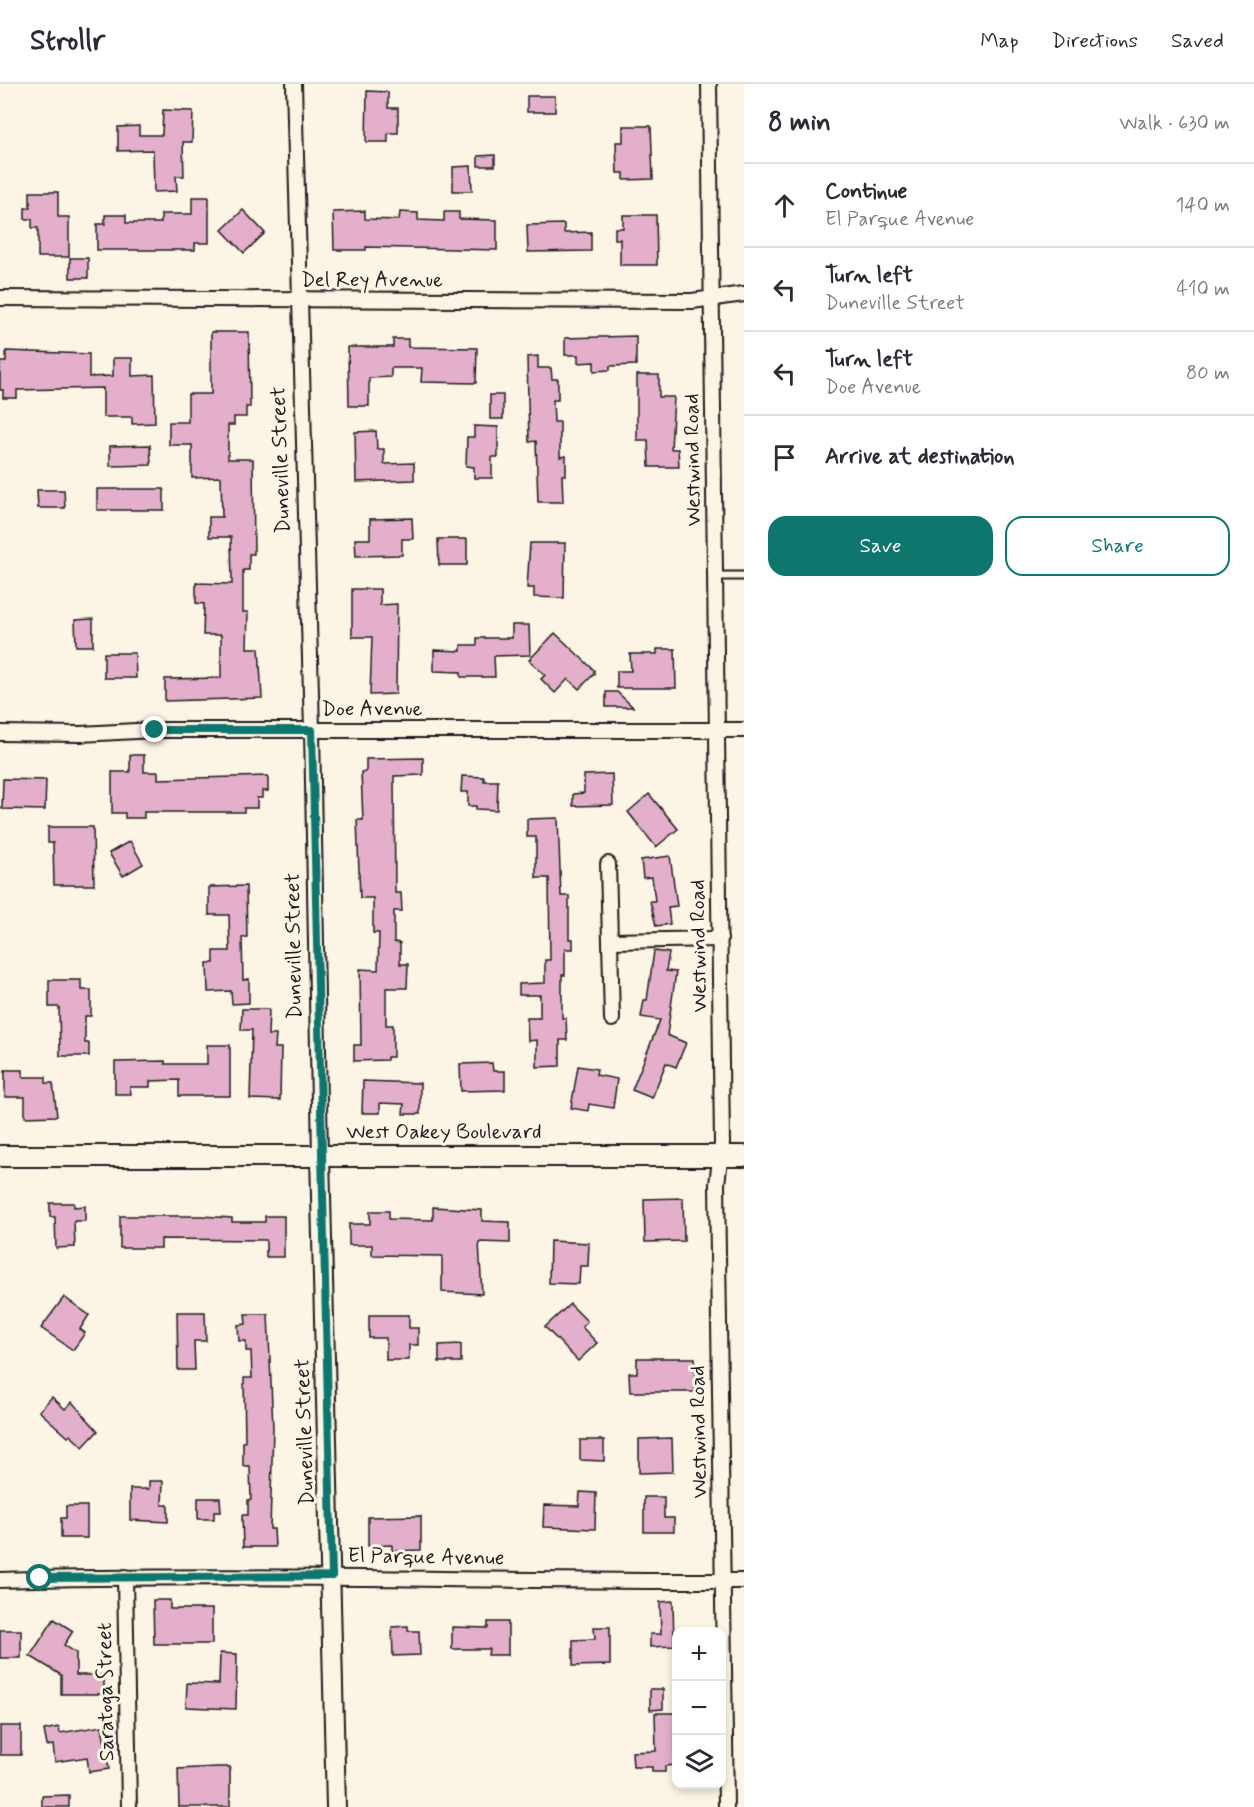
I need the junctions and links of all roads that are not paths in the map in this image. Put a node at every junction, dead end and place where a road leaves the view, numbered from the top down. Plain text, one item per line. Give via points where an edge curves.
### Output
1 (294, 84) edge
2 (709, 84) edge
3 (744, 294) edge
4 (0, 298) edge
5 (712, 298) junction
6 (299, 301) junction
7 (716, 576) junction
8 (744, 576) edge
9 (312, 730) junction
10 (717, 730) junction
11 (744, 730) edge
12 (0, 733) edge
13 (608, 864) dead end
14 (720, 939) junction
15 (610, 940) junction
16 (612, 1019) dead end
17 (0, 1156) edge
18 (320, 1156) junction
19 (722, 1156) junction
20 (744, 1156) edge
21 (332, 1576) junction
22 (125, 1577) junction
23 (0, 1580) edge
24 (723, 1581) junction
25 (744, 1581) edge
26 (129, 1807) edge
27 (336, 1807) edge
28 (726, 1807) edge

1 - 6 street, Duneville Street
2 - 5 street, Westwind Road
3 - 5 street, Del Rey Avenue
4 - 6 street, Del Rey Avenue
5 - 6 street, Del Rey Avenue via 692,302
5 - 7 street, Westwind Road
6 - 9 street, Duneville Street
7 - 8 lane
7 - 10 street, Westwind Road
9 - 10 street, Doe Avenue
9 - 12 street, Doe Avenue
9 - 18 street, Duneville Street
10 - 11 street, Doe Avenue
10 - 14 street, Westwind Road
13 - 15 street
14 - 15 street
14 - 19 street, Westwind Road
15 - 16 street
17 - 18 main road, West Oakey Boulevard
18 - 19 main road, West Oakey Boulevard
18 - 21 street, Duneville Street
19 - 20 main road, West Oakey Boulevard
19 - 24 street, Westwind Road via 717,1184
21 - 22 street, El Parque Avenue
21 - 24 street, El Parque Avenue
21 - 27 street, Duneville Street
22 - 23 street, El Parque Avenue
22 - 26 street, Saratoga Street
24 - 25 street, El Parque Avenue
24 - 28 street, Westwind Road

